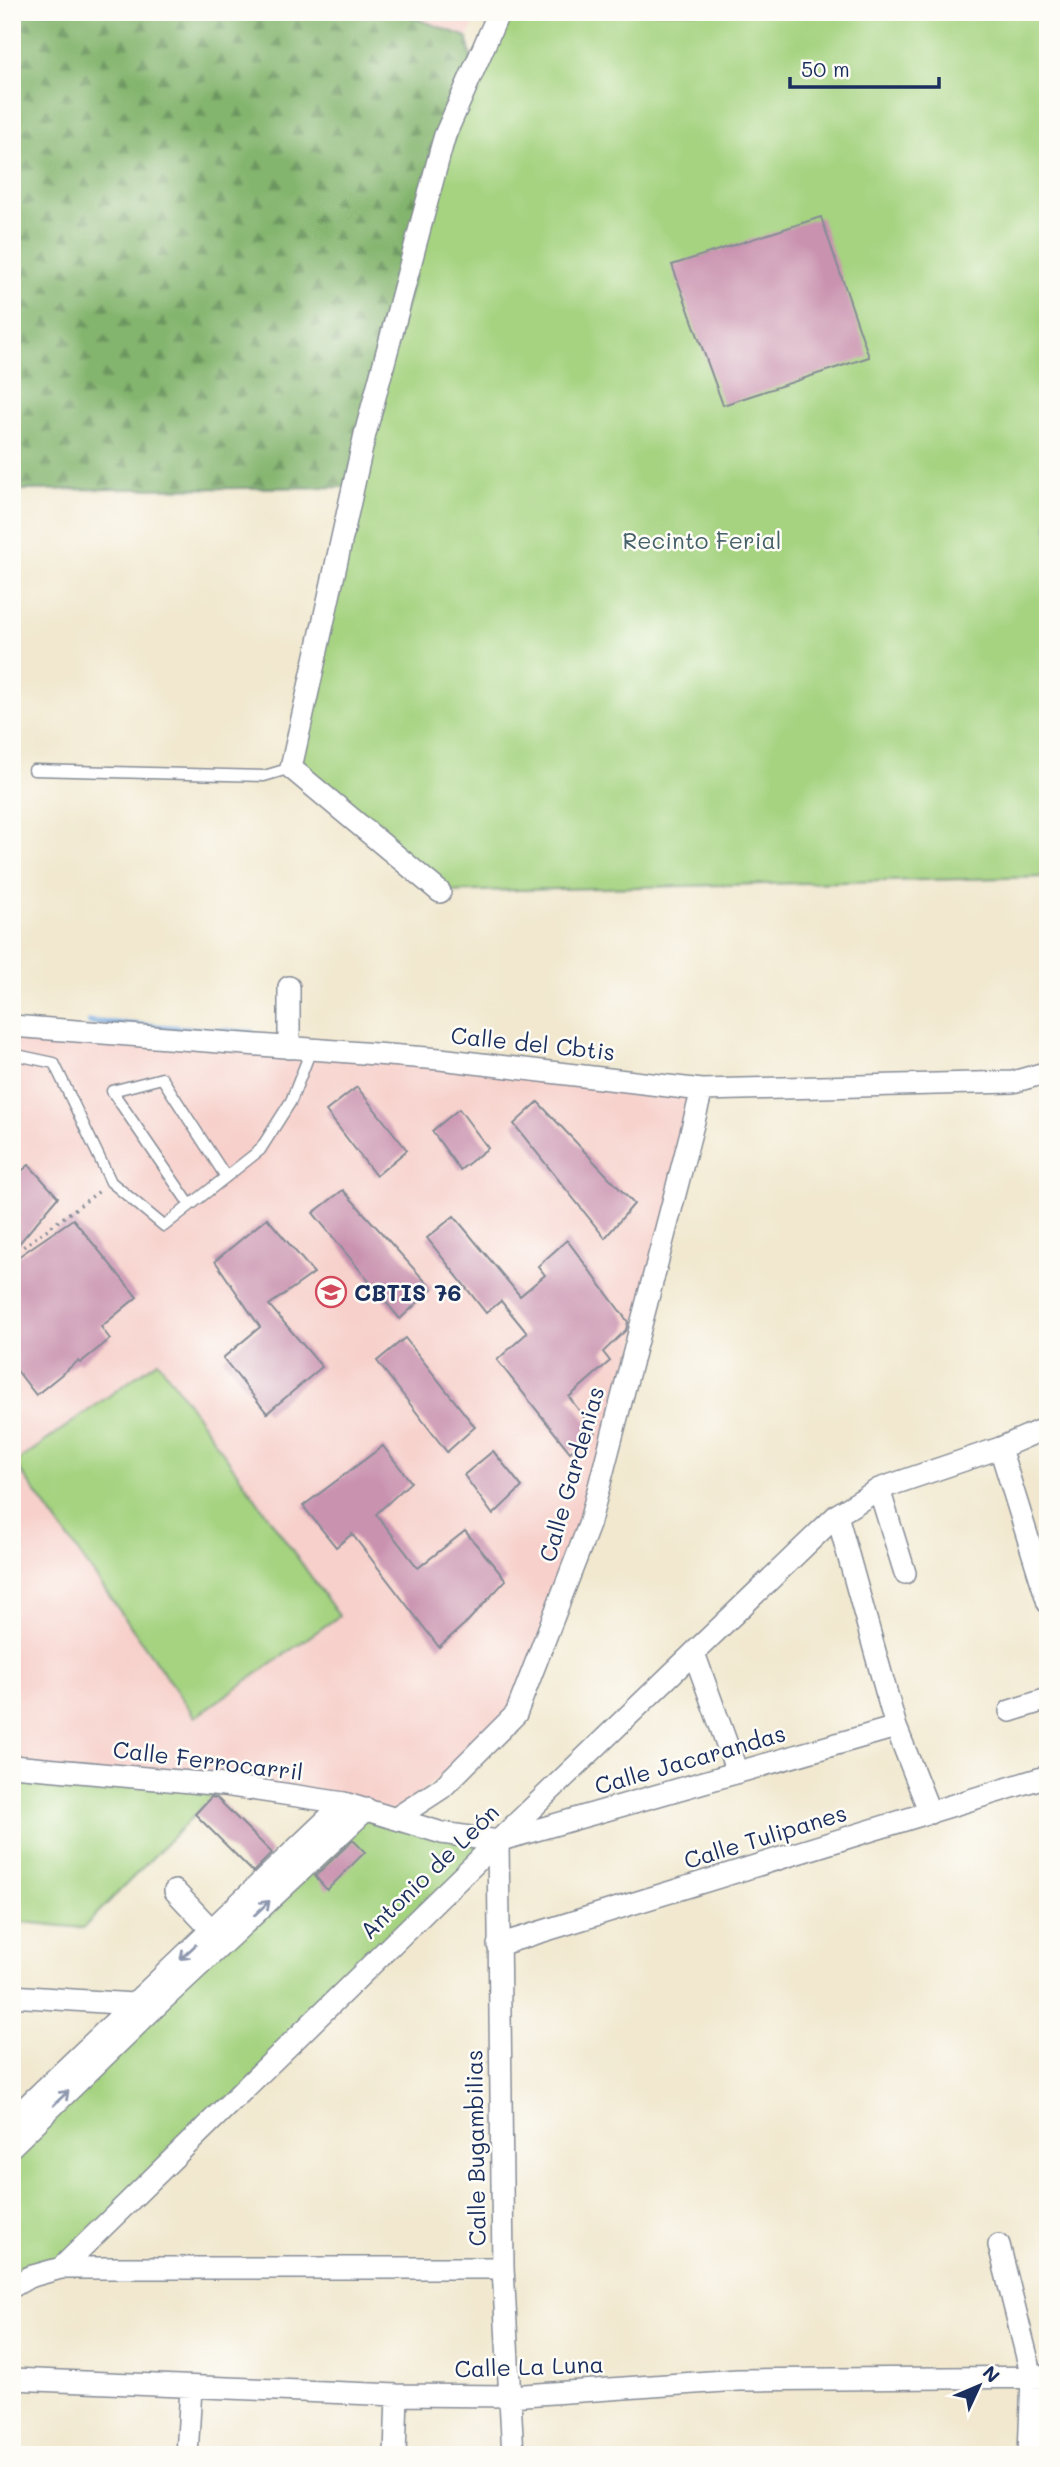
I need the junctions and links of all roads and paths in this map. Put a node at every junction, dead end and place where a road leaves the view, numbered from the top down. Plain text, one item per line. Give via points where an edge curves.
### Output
1 (499, 12) edge
2 (291, 768) junction
3 (34, 770) dead end
4 (440, 892) dead end
5 (289, 987) dead end
6 (12, 1026) edge
7 (289, 1048) junction
8 (311, 1050) junction
9 (12, 1054) edge
10 (1048, 1072) edge
11 (702, 1090) junction
12 (226, 1177) junction
13 (111, 1182) junction
14 (190, 1205) junction
15 (12, 1255) edge
16 (1048, 1427) edge
17 (1000, 1448) junction
18 (880, 1489) junction
19 (837, 1515) junction
20 (905, 1573) dead end
21 (1048, 1603) edge
22 (694, 1653) junction
23 (1048, 1699) edge
24 (1010, 1711) dead end
25 (896, 1727) junction
26 (12, 1766) edge
27 (737, 1772) junction
28 (1048, 1776) edge
29 (344, 1803) junction
30 (367, 1809) junction
31 (930, 1813) junction
32 (396, 1818) junction
33 (498, 1841) junction
34 (175, 1891) dead end
35 (217, 1937) junction
36 (498, 1945) junction
37 (12, 1996) edge
38 (141, 2008) junction
39 (12, 2120) edge
40 (12, 2146) edge
41 (999, 2245) dead end
42 (503, 2267) junction
43 (61, 2268) junction
44 (12, 2287) edge
45 (1040, 2377) edge
46 (12, 2379) edge
47 (191, 2388) junction
48 (397, 2395) junction
49 (510, 2396) junction
50 (187, 2455) edge
51 (395, 2455) edge
52 (513, 2455) edge
53 (1029, 2455) edge

1 - 2 street via 441,149 365,434
2 - 3 lane via 264,776
2 - 4 street
5 - 7 street
6 - 7 street, Calle del Cbtis
7 - 8 street, Calle del Cbtis
8 - 11 street, Calle del Cbtis via 440,1059
8 - 12 lane via 291,1101 260,1150
9 - 13 lane via 54,1063
10 - 11 street, Calle del Cbtis via 1013,1082
11 - 32 street, Calle Gardenias via 589,1525 516,1713 442,1788
12 - 14 lane
12 - 14 lane via 162,1078 112,1091
13 - 14 lane via 164,1226
13 - 15 path
16 - 17 street, Antonio de León
17 - 18 street, Antonio de León
17 - 21 street
18 - 19 street, Antonio de León
18 - 20 street
19 - 22 street, Antonio de León
19 - 25 street
22 - 27 street
22 - 33 street, Antonio de León
23 - 24 street
25 - 27 street, Calle Jacarandas
25 - 31 street
26 - 29 street, Calle Ferrocarril via 224,1785
27 - 33 street, Calle Jacarandas
28 - 31 street, Calle Tulipanes
29 - 30 street, Calle Ferrocarril
29 - 35 street
30 - 32 street, Calle Ferrocarril
35 -> 30 street
31 - 36 street, Calle Tulipanes
32 - 33 street, Calle Ferrocarril via 442,1833
33 - 36 street, Calle Bugambilias
33 - 43 street, Antonio de León
34 - 35 street
35 - 38 street
36 - 42 street, Calle Bugambilias
37 - 38 street
38 - 39 street
40 -> 38 street
41 - 45 street
42 - 43 street
42 - 49 street, Calle Bugambilias
43 - 44 street
45 - 49 street, Calle La Luna via 738,2381
45 - 53 street
46 - 47 street, Calle La Luna
47 - 48 street, Calle La Luna
47 - 50 street
48 - 49 street, Calle La Luna
48 - 51 street
49 - 52 street, Calle Bugambilias

